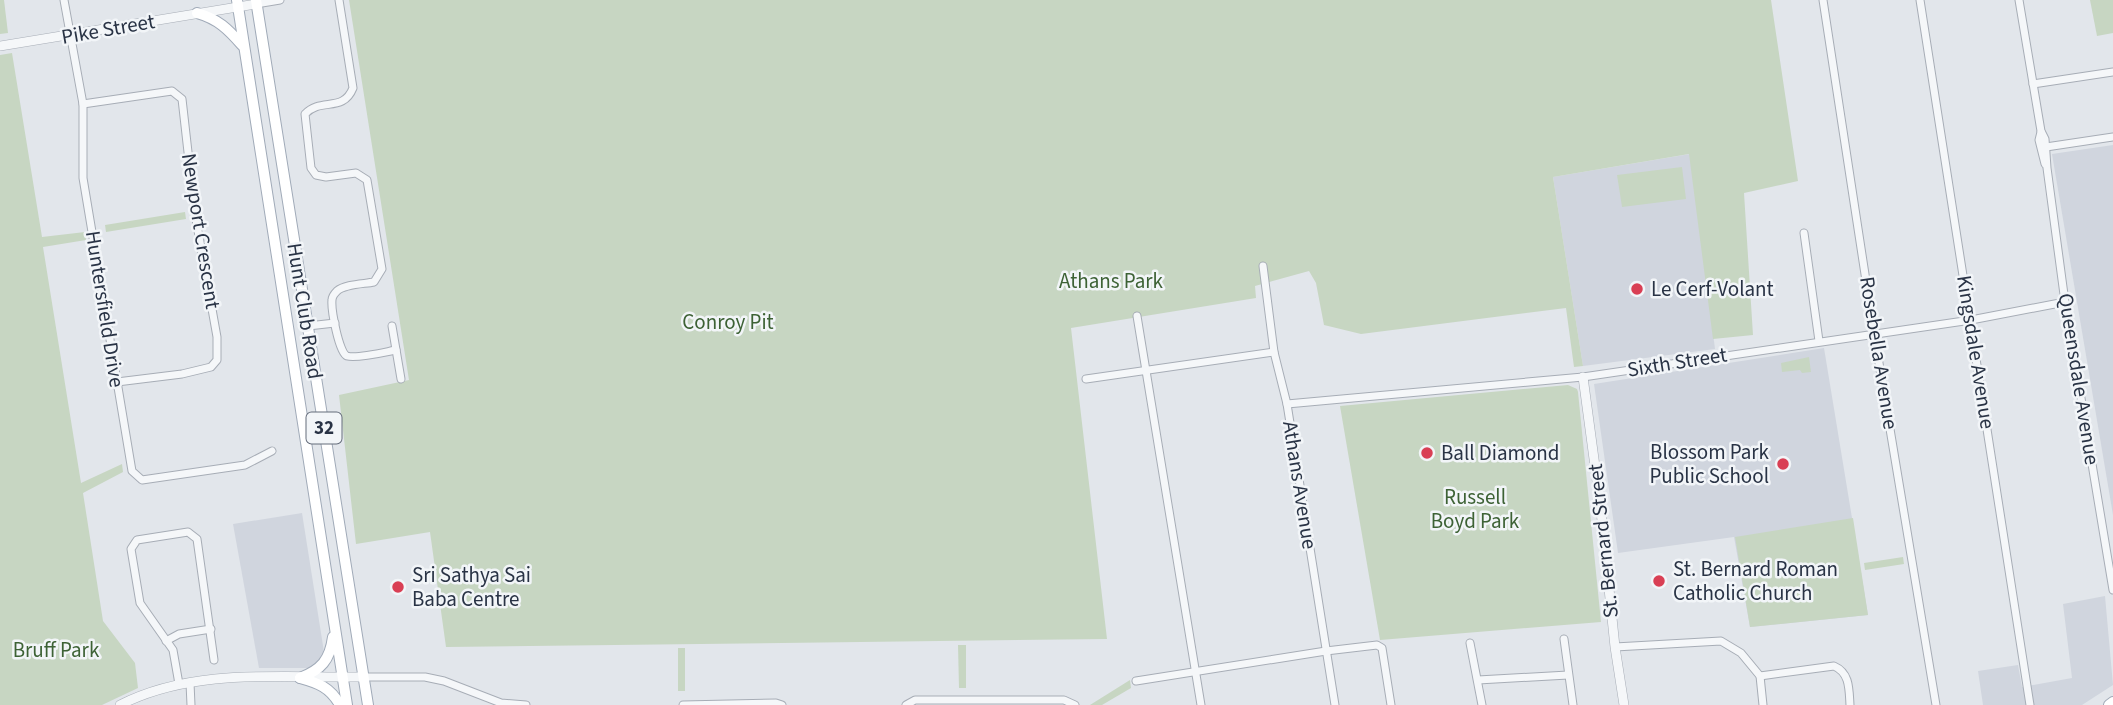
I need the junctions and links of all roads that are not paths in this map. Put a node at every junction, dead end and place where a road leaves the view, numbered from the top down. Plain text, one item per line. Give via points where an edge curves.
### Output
1 (64, 0) edge
2 (280, 0) edge
3 (339, 0) edge
4 (1824, 0) edge
5 (1920, 0) edge
6 (2019, 0) edge
7 (256, 2) edge
8 (237, 3) edge
9 (197, 13) junction
10 (70, 35) junction
11 (0, 46) edge
12 (243, 46) junction
13 (2113, 72) edge
14 (2033, 84) junction
15 (83, 104) junction
16 (2041, 131) junction
17 (2113, 138) edge
18 (2046, 147) junction
19 (2047, 168) junction
20 (1804, 233) dead end
21 (1263, 266) dead end
22 (2066, 302) junction
23 (1137, 316) dead end
24 (1971, 320) junction
25 (335, 323) junction
26 (308, 326) junction
27 (392, 326) dead end
28 (1874, 333) junction
29 (1819, 341) junction
30 (396, 350) junction
31 (1274, 352) junction
32 (1147, 370) junction
33 (1583, 377) junction
34 (401, 379) dead end
35 (1086, 379) dead end
36 (117, 382) junction
37 (1287, 404) junction
38 (272, 451) dead end
39 (2113, 590) edge
40 (335, 624) junction
41 (211, 629) junction
42 (1564, 639) dead end
43 (166, 641) junction
44 (1470, 643) dead end
45 (1615, 648) junction
46 (1326, 651) junction
47 (214, 660) dead end
48 (1196, 672) junction
49 (1569, 675) junction
50 (1760, 676) junction
51 (300, 677) junction
52 (343, 677) junction
53 (364, 677) junction
54 (1136, 681) dead end
55 (1478, 681) junction
56 (190, 683) junction
57 (179, 684) junction
58 (120, 705) edge
59 (191, 705) edge
60 (340, 705) edge
61 (347, 705) edge
62 (368, 705) edge
63 (526, 705) edge
64 (683, 705) edge
65 (782, 705) edge
66 (906, 705) edge
67 (1074, 705) edge
68 (1201, 705) edge
69 (1335, 705) edge
70 (1391, 705) edge
71 (1482, 705) edge
72 (1573, 705) edge
73 (1624, 705) edge
74 (1763, 705) edge
75 (1850, 705) edge
76 (1936, 705) edge
77 (2030, 705) edge

1 - 10 street, Huntersfield Drive
2 - 7 street
3 - 25 street via 353,88 349,98 340,103 311,107 304,114 311,168 316,175 356,173 367,180 382,269 374,282 334,293
4 - 28 street, Rosebella Avenue
5 - 24 street, Kingsdale Avenue
6 - 14 street, Queensdale Avenue
7 - 8 street, Pike Street
7 - 26 main road, Hunt Club Road / 32
8 - 9 street, Pike Street
8 - 12 main road, Hunt Club Road / 32
9 - 10 street, Pike Street
9 - 12 main road via 224,25
10 - 11 street, Pike Street
10 - 15 street, Huntersfield Drive
12 - 40 main road, Hunt Club Road / 32
13 - 14 street
14 - 16 street, Queensdale Avenue
15 - 36 street, Huntersfield Drive via 83,178
15 - 36 street, Newport Crescent via 172,91 182,99 195,215 217,337 217,360 211,367
16 - 18 street, Queensdale Avenue
16 - 19 street, Queensdale Avenue via 2041,155
17 - 18 street
18 - 19 street, Queensdale Avenue
19 - 22 street, Queensdale Avenue
20 - 29 street
21 - 31 street, Athans Avenue
22 - 24 street, Sixth Street
22 - 39 street, Queensdale Avenue
23 - 32 street
24 - 28 street, Sixth Street
24 - 77 street, Kingsdale Avenue
25 - 26 street
25 - 30 street via 344,355
26 - 53 main road, Hunt Club Road / 32
27 - 30 street
28 - 29 street, Sixth Street
28 - 76 street, Rosebella Avenue
29 - 33 street, Sixth Street
30 - 34 street
31 - 32 street
31 - 37 street, Athans Avenue
32 - 35 street
32 - 48 street
33 - 37 street, Sixth Street
33 - 45 street, St. Bernard Street
36 - 38 street, Huntersfield Drive via 132,471 142,480 245,465
37 - 46 street, Athans Avenue
40 - 51 main road via 324,664
40 - 52 main road, Hunt Club Road / 32
41 - 43 street
41 - 43 street via 197,539 188,532 137,540 131,549 140,603
41 - 47 street
42 - 49 street
43 - 57 street via 173,650
44 - 55 street
45 - 50 street via 1721,642 1741,653
45 - 73 street, St. Bernard Street
46 - 48 street
46 - 69 street, Athans Avenue
46 - 70 street via 1382,648
48 - 54 street
48 - 68 street
49 - 55 street
49 - 72 street
50 - 74 street
50 - 75 street via 1834,666 1845,674
51 - 52 street
51 - 56 street
51 - 60 main road via 325,687
52 - 53 street
52 - 61 main road, Hunt Club Road / 32
53 - 62 main road, Hunt Club Road / 32
53 - 63 street via 425,677 501,703
55 - 71 street
56 - 57 street
56 - 59 street
57 - 58 street
64 - 65 street
66 - 67 street via 915,700 1064,700

